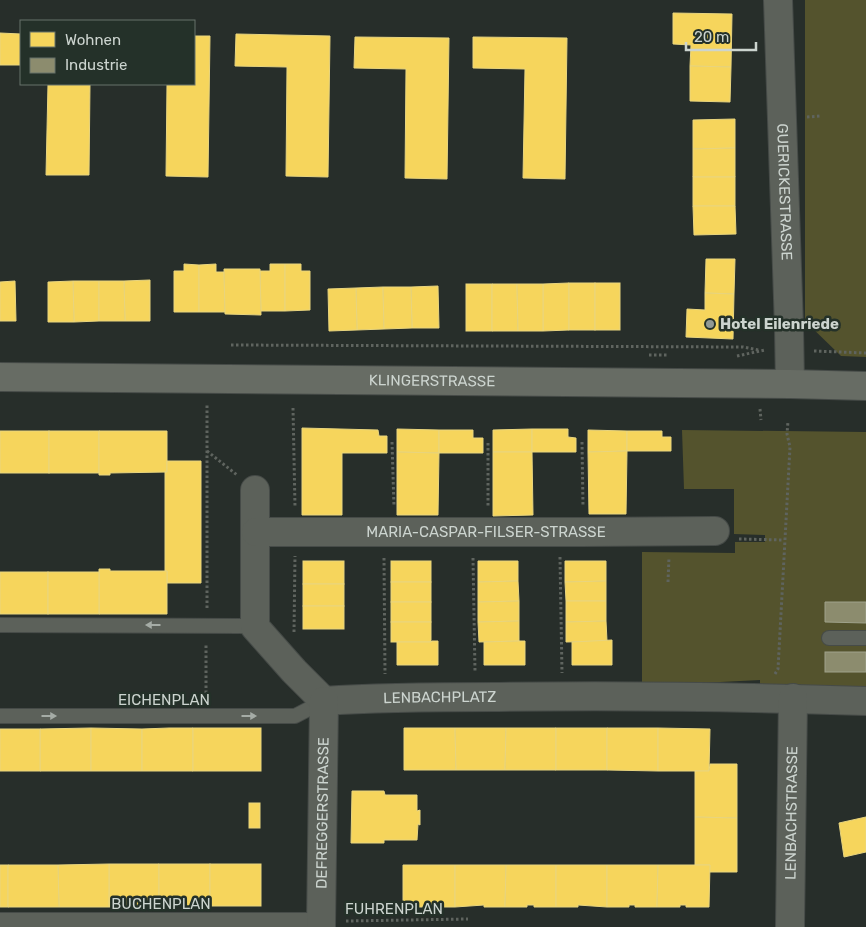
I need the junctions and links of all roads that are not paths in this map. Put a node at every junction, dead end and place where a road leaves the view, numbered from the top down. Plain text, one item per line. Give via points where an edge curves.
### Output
1 (778, 0) edge
2 (0, 377) edge
3 (790, 384) junction
4 (866, 386) edge
5 (247, 484) road end
6 (715, 531) road end
7 (256, 532) junction
8 (0, 625) edge
9 (255, 627) junction
10 (829, 638) dead end
11 (866, 638) edge
12 (793, 698) junction
13 (324, 701) junction
14 (866, 701) edge
15 (0, 716) edge
16 (0, 920) edge
17 (321, 924) edge
18 (790, 927) edge

1 - 3 street, GUERICKESTRASSE
2 - 3 street, KLINGERSTRASSE
3 - 4 street, KLINGERSTRASSE
5 - 7 street
6 - 7 street, MARIA-CASPAR-FILSER-STRASSE
7 - 9 street
9 -> 8 lane
9 - 13 street
10 - 11 lane
12 - 13 street, LENBACHPLATZ via 386,697
12 - 14 street, LENBACHPLATZ
12 - 18 street, LENBACHSTRASSE
15 -> 13 lane, EICHENPLAN via 295,716
13 - 17 street, DEFREGGERSTRASSE
16 - 17 lane, BUCHENPLAN

